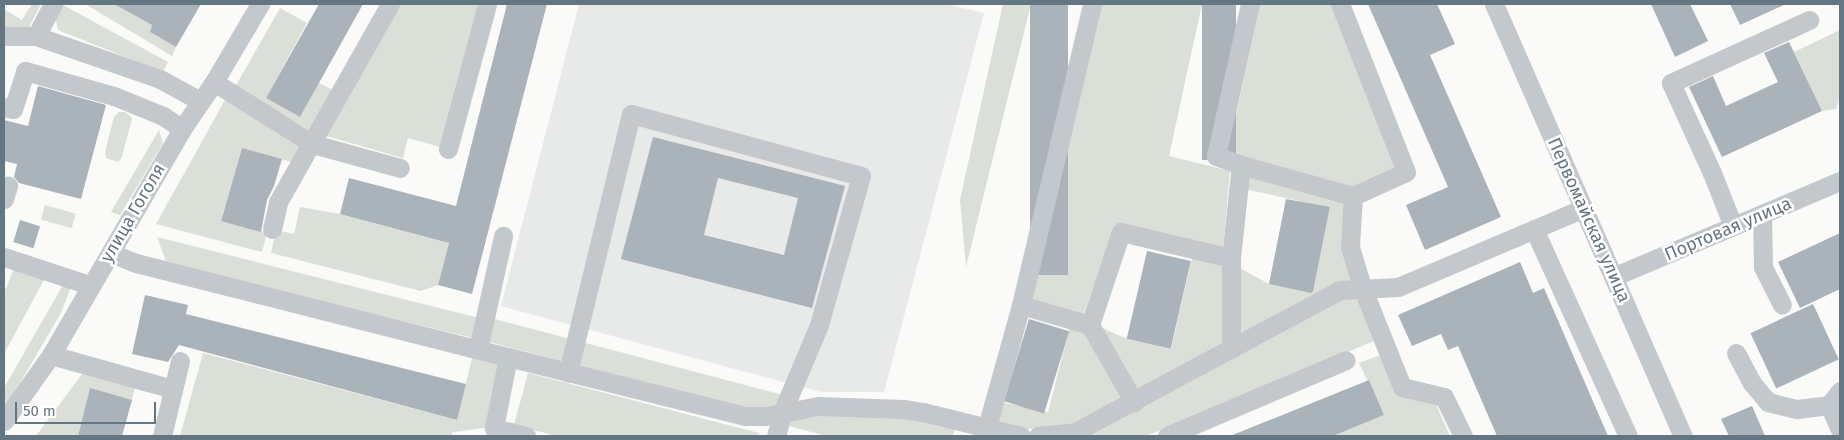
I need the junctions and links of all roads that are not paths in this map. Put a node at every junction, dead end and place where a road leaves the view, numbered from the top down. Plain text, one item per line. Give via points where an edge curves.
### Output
1 (53, 4) edge
2 (260, 4) edge
3 (390, 4) edge
4 (487, 4) edge
5 (1092, 4) edge
6 (1250, 4) edge
7 (1340, 4) edge
8 (1494, 4) edge
9 (1809, 20) dead end
10 (4, 36) edge
11 (36, 36) junction
12 (214, 82) junction
13 (200, 101) junction
14 (4, 107) edge
15 (182, 129) junction
16 (312, 144) junction
17 (448, 149) dead end
18 (1241, 165) junction
19 (400, 168) dead end
20 (1840, 181) edge
21 (1353, 196) junction
22 (1584, 208) junction
23 (1762, 215) junction
24 (1733, 226) junction
25 (272, 229) dead end
26 (1534, 229) junction
27 (503, 236) dead end
28 (111, 253) junction
29 (4, 257) edge
30 (1231, 258) junction
31 (1615, 276) junction
32 (90, 286) junction
33 (1362, 287) junction
34 (1021, 305) junction
35 (1782, 305) dead end
36 (1090, 325) junction
37 (1231, 349) junction
38 (478, 350) junction
39 (1736, 353) dead end
40 (51, 355) junction
41 (508, 357) junction
42 (1346, 360) dead end
43 (180, 361) dead end
44 (568, 372) junction
45 (173, 389) junction
46 (1834, 398) edge
47 (1134, 402) junction
48 (782, 413) junction
49 (4, 421) edge
50 (987, 427) junction
51 (1840, 430) edge
52 (162, 436) edge
53 (526, 436) edge
54 (776, 436) edge
55 (1021, 436) edge
56 (1038, 436) edge
57 (1167, 436) edge
58 (1463, 436) edge
59 (1628, 436) edge
60 (1684, 436) edge

1 - 11 street
2 - 12 street, улица Гоголя
3 - 16 street
4 - 17 street
5 - 34 street
6 - 18 street via 1216,156
7 - 21 street via 1406,172
8 - 22 street, Первомайская улица
9 - 24 street via 1671,83
10 - 11 street
11 - 13 street via 160,79
12 - 13 street, улица Гоголя
12 - 16 street
13 - 15 street, улица Гоголя
14 - 15 street via 13,109 25,72 114,96 162,116
15 - 28 street, улица Гоголя
16 - 19 street
16 - 25 street via 278,202
18 - 21 street
18 - 30 street
20 - 23 street, Портовая улица
21 - 33 street via 1350,247
22 - 26 street
22 - 31 street, Первомайская улица
23 - 24 street, Портовая улица
23 - 35 street via 1762,267
24 - 31 street, Портовая улица
26 - 33 street via 1398,287
26 - 59 street
27 - 38 street
28 - 32 street, улица Гоголя
28 - 38 street via 136,263
29 - 32 street
30 - 36 street via 1122,232
30 - 37 street
31 - 60 street, Первомайская улица
32 - 40 street, улица Гоголя
33 - 37 street via 1340,290
33 - 58 street via 1402,387 1444,397
34 - 36 street
34 - 50 street
36 - 47 street
37 - 47 street
38 - 41 street
39 - 46 street via 1752,383 1768,402 1797,409
40 - 45 street
40 - 49 street, улица Гоголя
41 - 44 street
41 - 53 street via 494,428
42 - 57 street
43 - 45 street
44 - 48 street via 745,416
44 - 48 street via 631,114 861,176 819,325
45 - 52 street
46 - 51 street
47 - 56 street via 1075,432
48 - 50 street via 819,406 902,409
48 - 54 street
50 - 55 street

